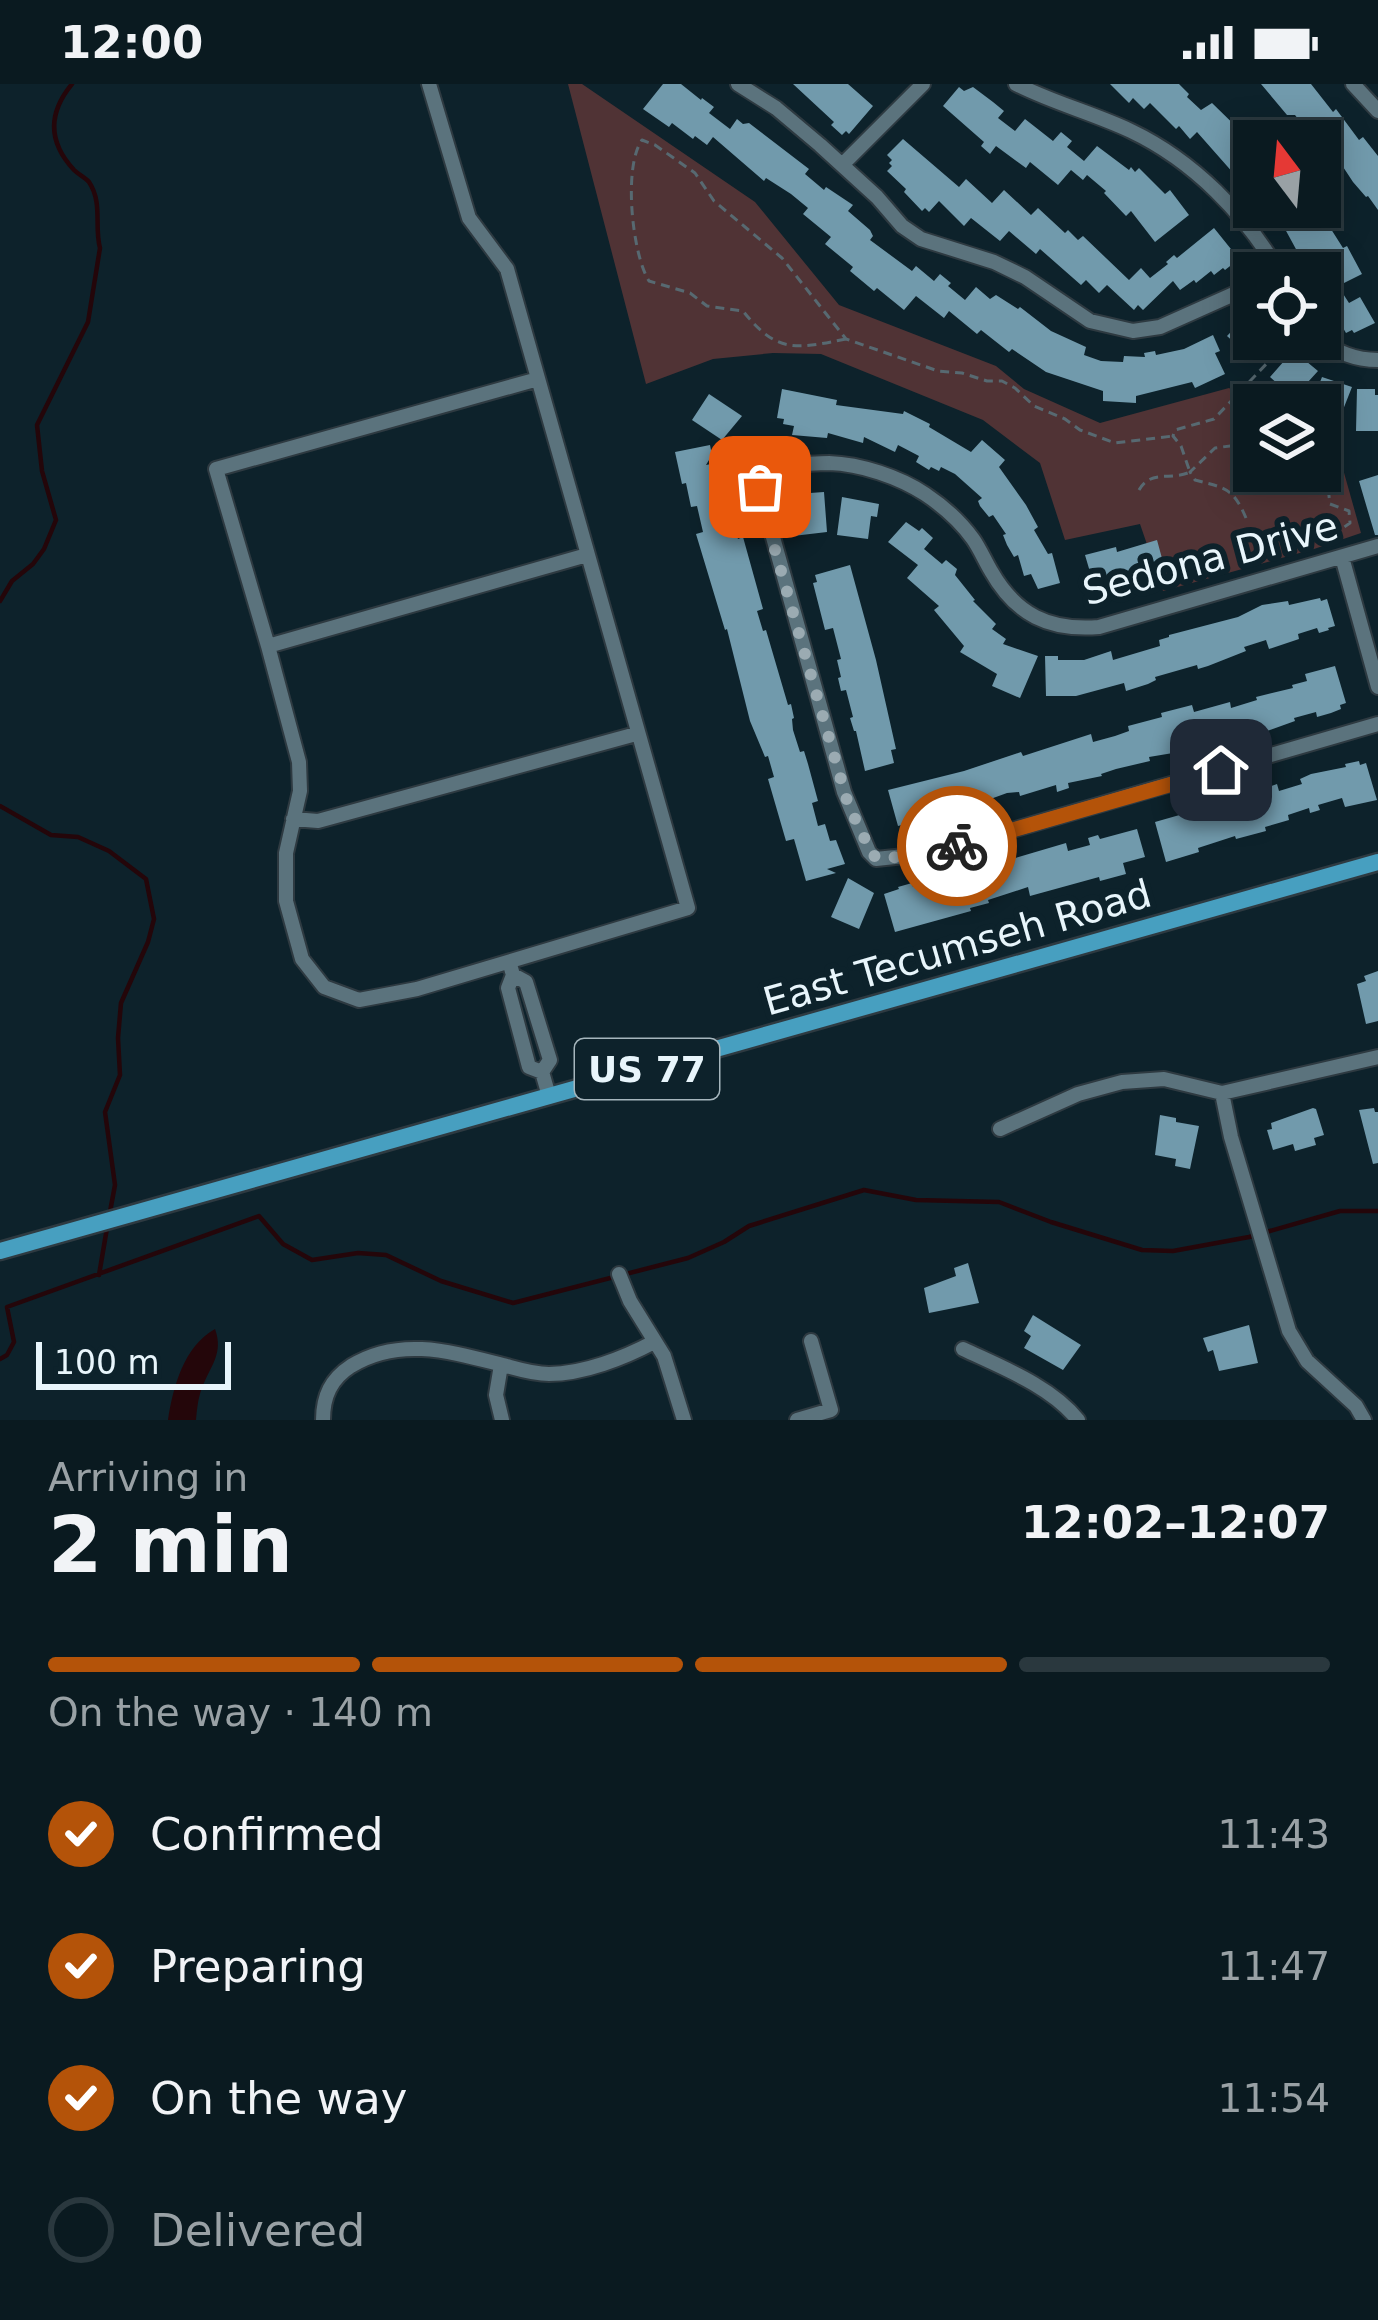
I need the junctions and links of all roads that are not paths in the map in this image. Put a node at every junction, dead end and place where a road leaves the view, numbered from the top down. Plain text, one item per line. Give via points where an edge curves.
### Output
1 (429, 84) edge
2 (738, 84) edge
3 (923, 84) edge
4 (1016, 84) edge
5 (1353, 84) edge
6 (1378, 111) edge
7 (842, 165) junction
8 (1268, 252) edge
9 (1233, 294) edge
10 (1341, 352) edge
11 (1378, 360) edge
12 (538, 379) junction
13 (1378, 546) edge
14 (587, 555) junction
15 (1342, 557) junction
16 (268, 646) junction
17 (1378, 688) edge
18 (1378, 724) edge
19 (637, 734) junction
20 (293, 819) junction
21 (1378, 862) edge
22 (511, 969) junction
23 (1378, 1057) edge
24 (1222, 1094) junction
25 (548, 1096) junction
26 (1000, 1129) dead end
27 (0, 1251) edge
28 (619, 1274) dead end
29 (812, 1341) dead end
30 (654, 1342) junction
31 (963, 1349) dead end
32 (501, 1364) junction
33 (323, 1414) edge
34 (502, 1420) edge
35 (684, 1420) edge
36 (797, 1420) edge
37 (1078, 1420) edge
38 (1364, 1420) edge

1 - 12 street via 469,218 507,269
2 - 7 street
3 - 7 street
4 - 8 street via 1175,158 1210,184
5 - 6 street
7 - 9 street via 921,238 994,262 1112,328 1160,327
10 - 11 street
12 - 14 street
12 - 16 street via 216,469
13 - 15 street, Sedona Drive
14 - 16 street
14 - 19 street
15 - 17 street
15 - 18 street, Sedona Drive via 1076,629 1010,600 974,540 922,492 861,467 765,461 754,473 850,811 876,859 935,853
16 - 20 street via 299,763
19 - 20 street via 318,820
19 - 22 street via 688,908
20 - 22 street via 286,901 302,959 324,987 359,1000
21 - 25 main road, East Tecumseh Road / US 77
22 - 25 street via 508,988 529,1067 542,1072
23 - 24 street
24 - 26 street via 1164,1079 1122,1082
24 - 38 street via 1288,1331
25 - 27 main road, East Tecumseh Road / US 77
28 - 30 street
29 - 36 street via 831,1410
30 - 32 street via 563,1373
30 - 35 street
31 - 37 street via 1017,1375
32 - 33 street via 438,1349 391,1351 337,1377
32 - 34 street

